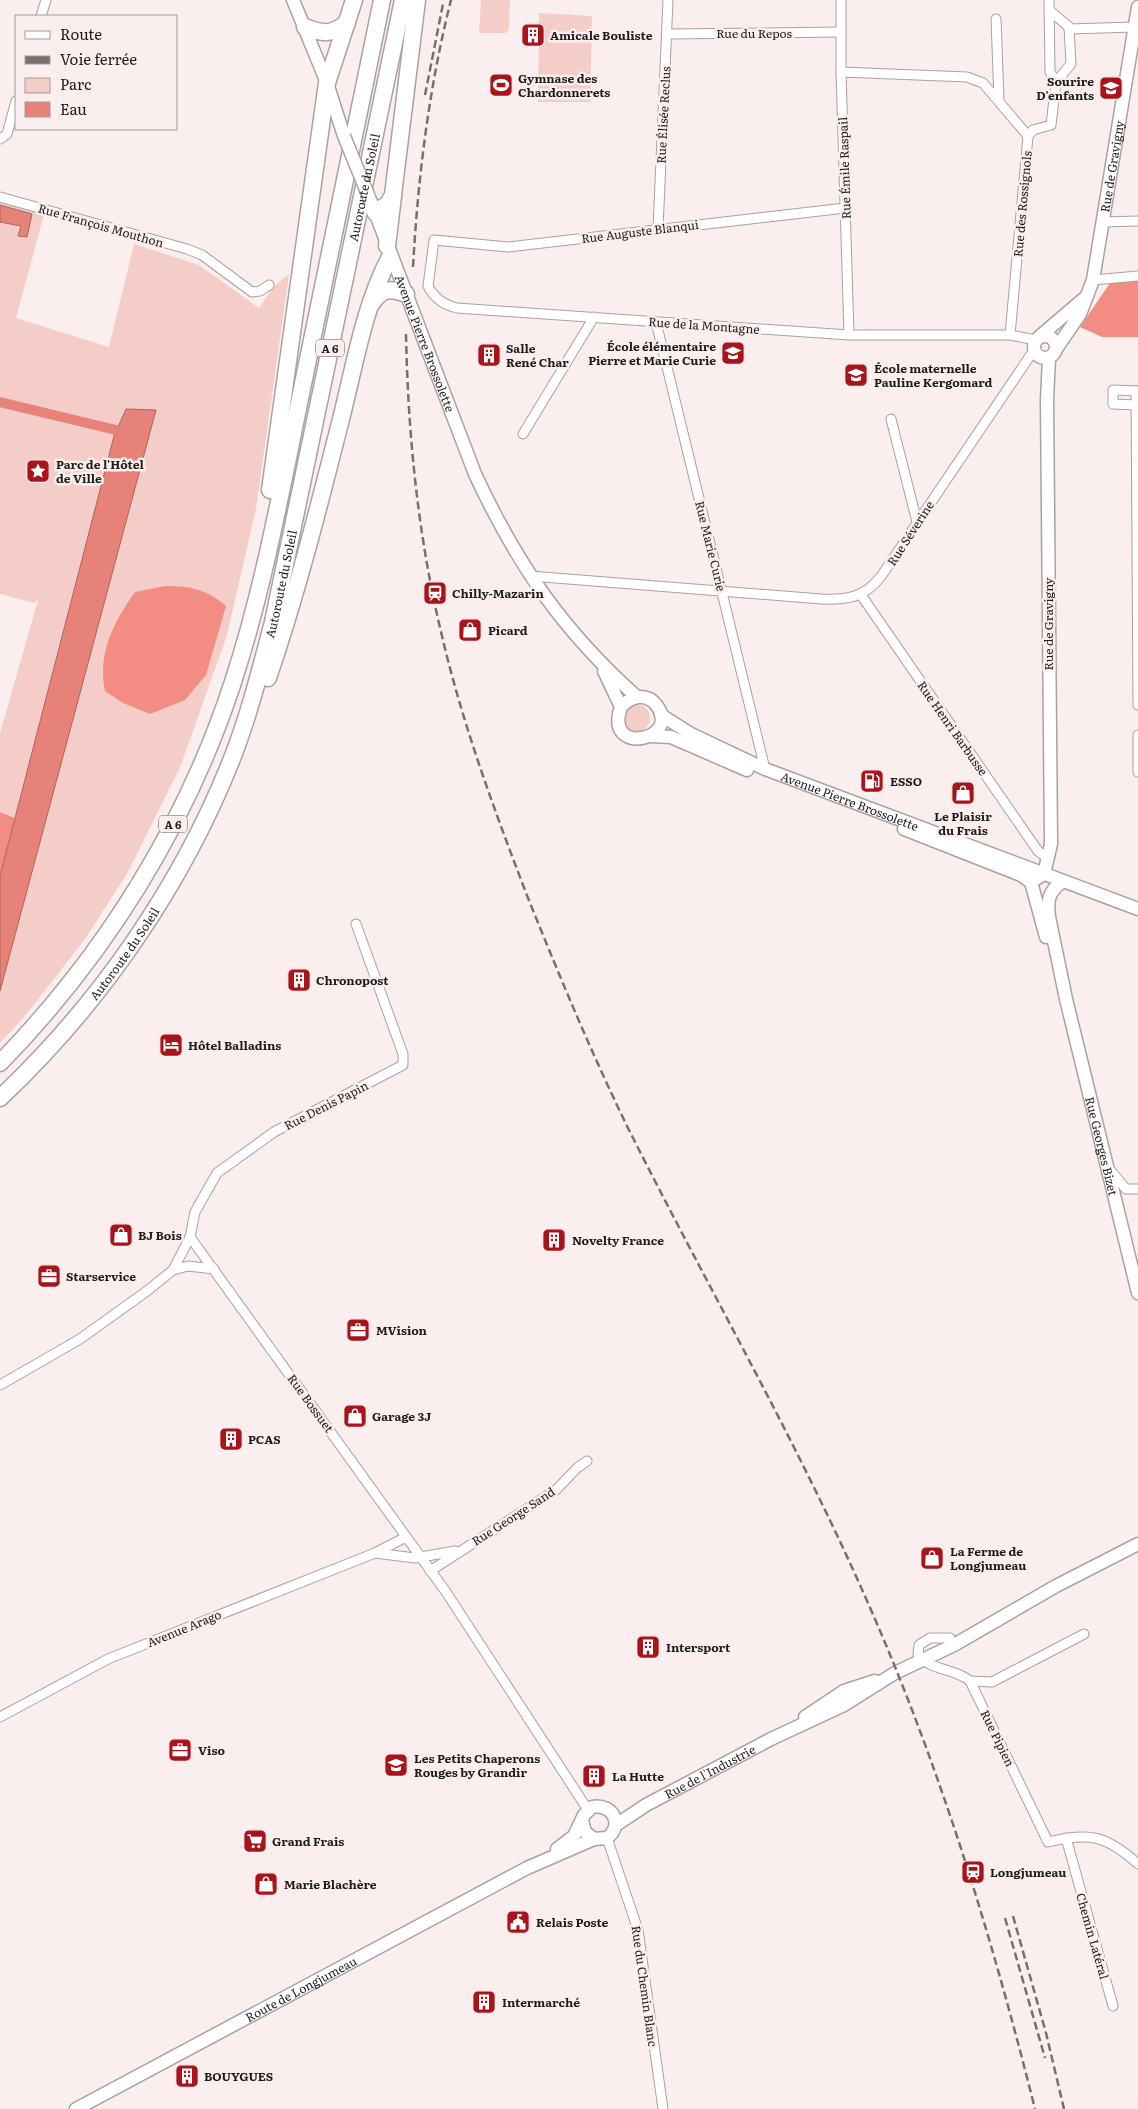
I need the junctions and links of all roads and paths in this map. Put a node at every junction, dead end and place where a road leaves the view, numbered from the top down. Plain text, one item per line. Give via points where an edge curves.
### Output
1 (46, 0) edge
2 (293, 0) edge
3 (354, 0) edge
4 (382, 0) edge
5 (403, 0) edge
6 (417, 0) edge
7 (668, 0) edge
8 (841, 0) edge
9 (1049, 0) edge
10 (1138, 7) edge
11 (1049, 10) junction
12 (41, 15) edge
13 (996, 19) dead end
14 (347, 23) junction
15 (305, 27) junction
16 (1135, 28) junction
17 (1070, 29) junction
18 (841, 32) junction
19 (667, 34) junction
20 (1136, 43) edge
21 (841, 72) junction
22 (1056, 82) junction
23 (327, 84) junction
24 (999, 100) junction
25 (15, 105) edge
26 (1028, 136) junction
27 (0, 139) edge
28 (394, 195) junction
29 (0, 197) edge
30 (373, 207) junction
31 (845, 208) junction
32 (1138, 221) edge
33 (1103, 222) junction
34 (658, 229) junction
35 (434, 240) joint
36 (388, 251) junction
37 (1138, 276) edge
38 (1093, 280) junction
39 (269, 285) dead end
40 (406, 294) junction
41 (1086, 296) junction
42 (370, 307) junction
43 (594, 318) junction
44 (656, 322) junction
45 (1010, 335) junction
46 (850, 336) junction
47 (1037, 342) junction
48 (1053, 353) junction
49 (1137, 391) edge
50 (1136, 405) junction
51 (891, 419) dead end
52 (523, 434) dead end
53 (917, 522) junction
54 (268, 545) junction
55 (529, 576) junction
56 (722, 591) junction
57 (861, 595) junction
58 (599, 662) junction
59 (253, 696) junction
60 (637, 696) junction
61 (1138, 705) edge
62 (621, 707) junction
63 (661, 715) junction
64 (1138, 735) edge
65 (651, 736) junction
66 (765, 769) junction
67 (1138, 772) edge
68 (1048, 859) junction
69 (1044, 874) junction
70 (1031, 882) junction
71 (1062, 882) junction
72 (1138, 909) edge
73 (356, 924) dead end
74 (1066, 999) junction
75 (0, 1063) edge
76 (0, 1098) edge
77 (1106, 1164) junction
78 (1138, 1189) edge
79 (190, 1236) junction
80 (214, 1268) junction
81 (173, 1270) junction
82 (1138, 1293) edge
83 (0, 1385) edge
84 (587, 1461) dead end
85 (406, 1537) junction
86 (1138, 1544) edge
87 (460, 1550) junction
88 (375, 1553) junction
89 (420, 1558) junction
90 (430, 1571) junction
91 (1084, 1634) dead end
92 (915, 1662) junction
93 (970, 1682) junction
94 (0, 1716) edge
95 (646, 1805) junction
96 (609, 1809) junction
97 (585, 1815) junction
98 (616, 1825) junction
99 (600, 1838) junction
100 (1066, 1838) junction
101 (1138, 1864) edge
102 (527, 1868) junction
103 (1113, 2006) dead end
104 (76, 2109) edge
105 (663, 2109) edge

1 - 12 street
2 - 15 main road, Avenue Pierre Brossolette
3 - 14 highway
4 - 54 highway, Autoroute du Soleil / A 6
5 - 59 highway, Autoroute du Soleil / A 6 via 275,612
6 - 28 highway
7 - 19 street, Rue Élisée Reclus
8 - 18 street, Rue Émile Raspail
9 - 11 street
10 - 16 main road, Rue de Gravigny
11 - 17 street
11 - 22 street via 1050,72
13 - 24 street
14 - 15 highway via 328,33
14 - 23 highway
15 - 23 main road, Avenue Pierre Brossolette
16 - 17 street
16 - 20 main road, Rue de Gravigny
17 - 22 street via 1071,64
18 - 19 street, Rue du Repos
18 - 21 street, Rue Émile Raspail
19 - 34 street, Rue Élisée Reclus
20 - 33 main road, Rue de Gravigny
21 - 24 street, Rue des Rossignols via 967,77 983,83
21 - 31 street, Rue Émile Raspail
22 - 26 street via 1051,125 1033,130
23 - 30 main road, Avenue Pierre Brossolette, bridge
23 - 54 highway via 263,530
24 - 26 street, Rue des Rossignols
25 - 27 street via 7,134
26 - 45 street, Rue des Rossignols
28 - 30 highway via 388,204
28 - 36 highway
29 - 39 street, Rue François Mouthon via 187,249 202,255 252,292
30 - 36 main road, Avenue Pierre Brossolette
31 - 34 street, Rue Auguste Blanqui
31 - 46 street, Rue Émile Raspail
32 - 33 street
33 - 38 main road, Rue de Gravigny
34 - 35 street, Rue Auguste Blanqui via 508,247
35 - 43 street, Rue de la Montagne via 428,286 447,306
36 - 40 main road, Avenue Pierre Brossolette
36 - 42 highway
37 - 38 street
38 - 41 main road, Rue de Gravigny
40 - 42 highway via 394,289 384,290 378,293
40 - 55 main road, Avenue Pierre Brossolette via 474,474
41 - 47 main road, Rue de Gravigny
41 - 48 main road, Rue de Gravigny via 1080,314
42 - 59 highway via 287,624 265,687
43 - 44 street, Rue de la Montagne
43 - 52 street
44 - 46 street, Rue de la Montagne
44 - 56 street, Rue Marie Curie
45 - 46 street, Rue de la Montagne
45 - 47 street, Rue de la Montagne
47 - 48 main road via 1042,358
47 - 48 main road via 1046,336 1053,339
47 - 53 street, Rue Séverine
48 - 68 main road, Rue de Gravigny via 1047,400 1051,844
49 - 50 street
49 - 50 street via 1113,390 1113,404
50 - 61 street
51 - 53 street
53 - 57 street, Rue Séverine via 875,585
54 - 75 highway, Autoroute du Soleil / A 6 via 233,681 186,799 154,861 104,940 50,1009
55 - 56 street
55 - 58 main road, Avenue Pierre Brossolette
56 - 57 street via 846,600
56 - 66 street, Rue Marie Curie
57 - 68 street, Rue Henri Barbusse via 1038,851
58 - 60 main road, Avenue Pierre Brossolette
58 - 62 main road, Avenue Pierre Brossolette
59 - 76 highway, Autoroute du Soleil / A 6 via 216,794 156,907 92,997 38,1060
60 - 62 main road
60 - 63 main road, Avenue Pierre Brossolette via 650,699
62 - 65 main road, Avenue Pierre Brossolette via 618,717 626,735 635,739
63 - 65 main road via 658,730
63 - 66 main road, Avenue Pierre Brossolette via 691,734
64 - 67 street
65 - 70 main road, Avenue Pierre Brossolette via 671,737 765,778 1021,875
66 - 69 main road, Avenue Pierre Brossolette
68 - 69 main road, Rue de Gravigny
69 - 70 main road
69 - 71 main road, Avenue Pierre Brossolette
70 - 74 main road, Rue Georges Bizet via 1040,921
71 - 72 main road, Avenue Pierre Brossolette
71 - 74 main road, Rue Georges Bizet via 1050,893 1047,904
73 - 79 street, Rue Denis Papin via 403,1054 403,1065 274,1132 217,1173 195,1212
74 - 77 main road, Rue Georges Bizet
77 - 78 street via 1120,1185 1126,1189
77 - 82 main road, Rue Georges Bizet
79 - 80 street, Rue Bossuet
79 - 81 street, Rue Denis Papin
80 - 81 street via 188,1266
80 - 85 street, Rue Bossuet
81 - 83 street, Rue Denis Papin via 148,1292 80,1339
84 - 87 street, Rue George Sand via 556,1490
85 - 88 street, Avenue Arago
85 - 89 street, Rue Bossuet
86 - 92 main road, Rue de l'Industrie
87 - 89 street, Rue George Sand
87 - 90 street, Rue George Sand
88 - 89 street, Avenue Arago
88 - 94 street, Avenue Arago via 108,1658
89 - 90 street, Rue Bossuet
90 - 97 street, Rue Bossuet
91 - 93 street via 992,1682
92 - 93 street via 959,1674
92 - 95 main road, Rue de l'Industrie via 844,1705 771,1739
93 - 100 street, Rue Pipien via 1048,1842
95 - 96 main road, Rue de l'Industrie
95 - 98 main road, Rue de l'Industrie
96 - 97 main road via 598,1806
96 - 98 main road
97 - 99 main road via 585,1832
97 - 102 main road, Route de Longjumeau via 569,1842
98 - 99 main road, Route de Longjumeau via 614,1830
99 - 102 main road, Route de Longjumeau
99 - 105 street, Rue du Chemin Blanc via 638,1930
100 - 101 street via 1094,1836 1110,1842
100 - 103 street, Chemin Latéral
102 - 104 main road, Route de Longjumeau

